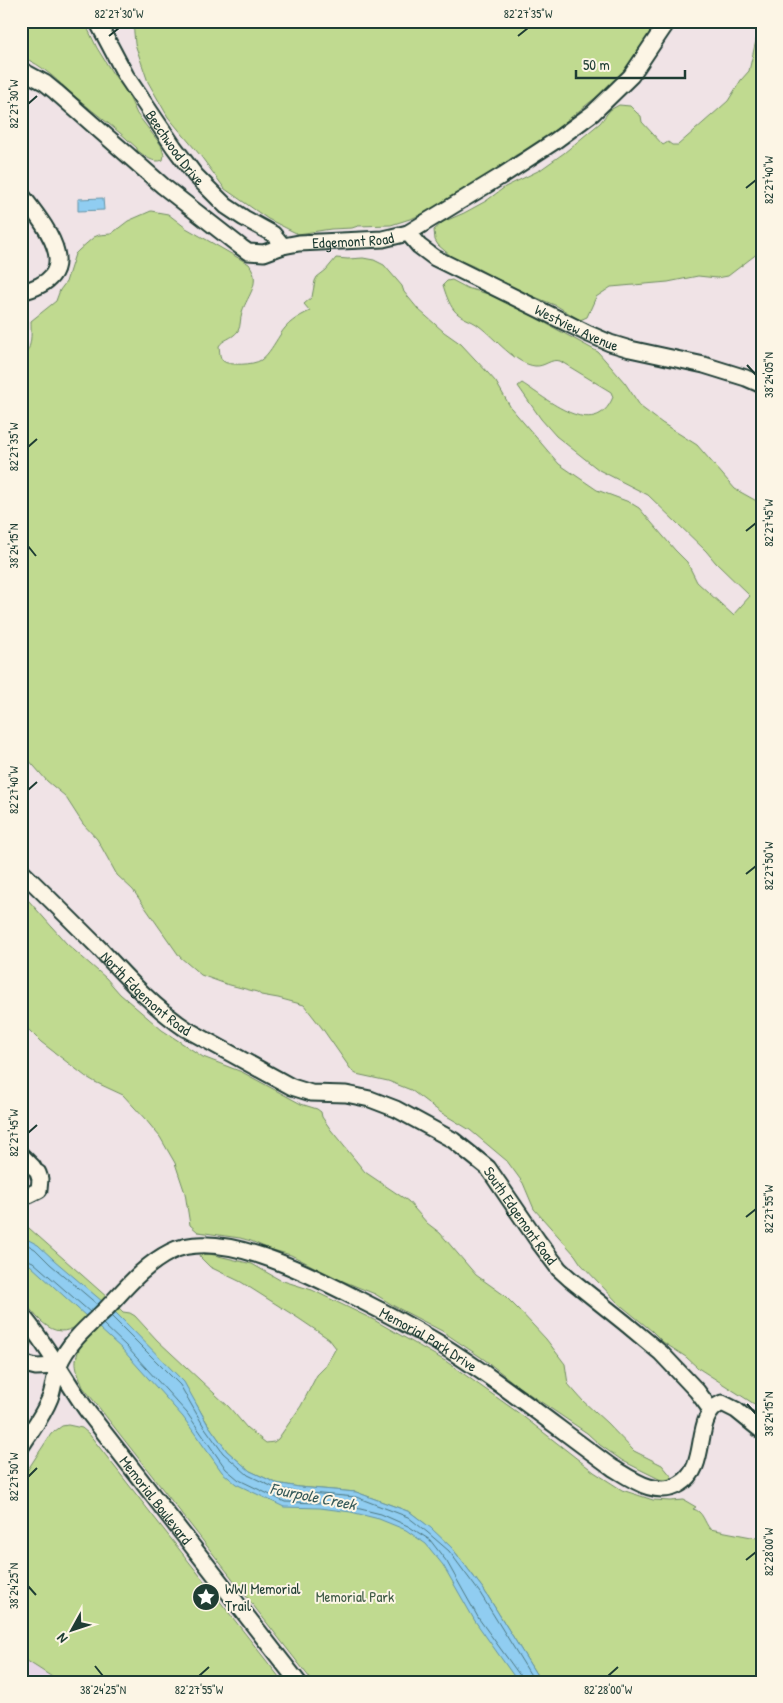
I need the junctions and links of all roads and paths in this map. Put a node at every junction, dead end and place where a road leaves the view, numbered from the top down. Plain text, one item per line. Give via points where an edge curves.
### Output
1 (97, 21) edge
2 (668, 21) edge
3 (21, 70) edge
4 (21, 194) edge
5 (408, 233) junction
6 (282, 246) junction
7 (21, 292) edge
8 (762, 385) edge
9 (21, 871) edge
10 (292, 1087) joint
11 (21, 1155) edge
12 (21, 1194) edge
13 (21, 1314) edge
14 (21, 1363) edge
15 (58, 1366) junction
16 (712, 1410) junction
17 (762, 1431) edge
18 (21, 1447) edge
19 (298, 1682) edge

1 - 6 street, Beechwood Drive via 126,76 195,175 226,206 272,234
2 - 5 street, Edgemont Road via 631,76 593,113 503,175
3 - 6 street, Edgemont Road via 45,83 163,186 248,252 264,253
4 - 7 street via 55,244 57,266 47,281
5 - 6 street, Edgemont Road via 383,240 316,241
5 - 8 street, Westview Avenue via 435,258 589,334 630,350 704,366
9 - 10 street, North Edgemont Road via 171,1019
10 - 16 street, South Edgemont Road via 311,1093 346,1094 370,1099 424,1123 464,1148 492,1174 559,1269 661,1353
11 - 12 street via 40,1179 39,1190 29,1196
13 - 15 street, Memorial Boulevard
14 - 15 street via 36,1367
15 - 16 street, Memorial Park Drive via 72,1344 158,1259 177,1249 218,1246 241,1250 308,1273 400,1320 506,1390 613,1468 650,1487 673,1488 691,1475 697,1465 705,1424
15 - 18 street, Memorial Park Drive via 50,1398
15 - 19 street, Memorial Boulevard via 116,1449
16 - 17 street via 722,1403 730,1406

